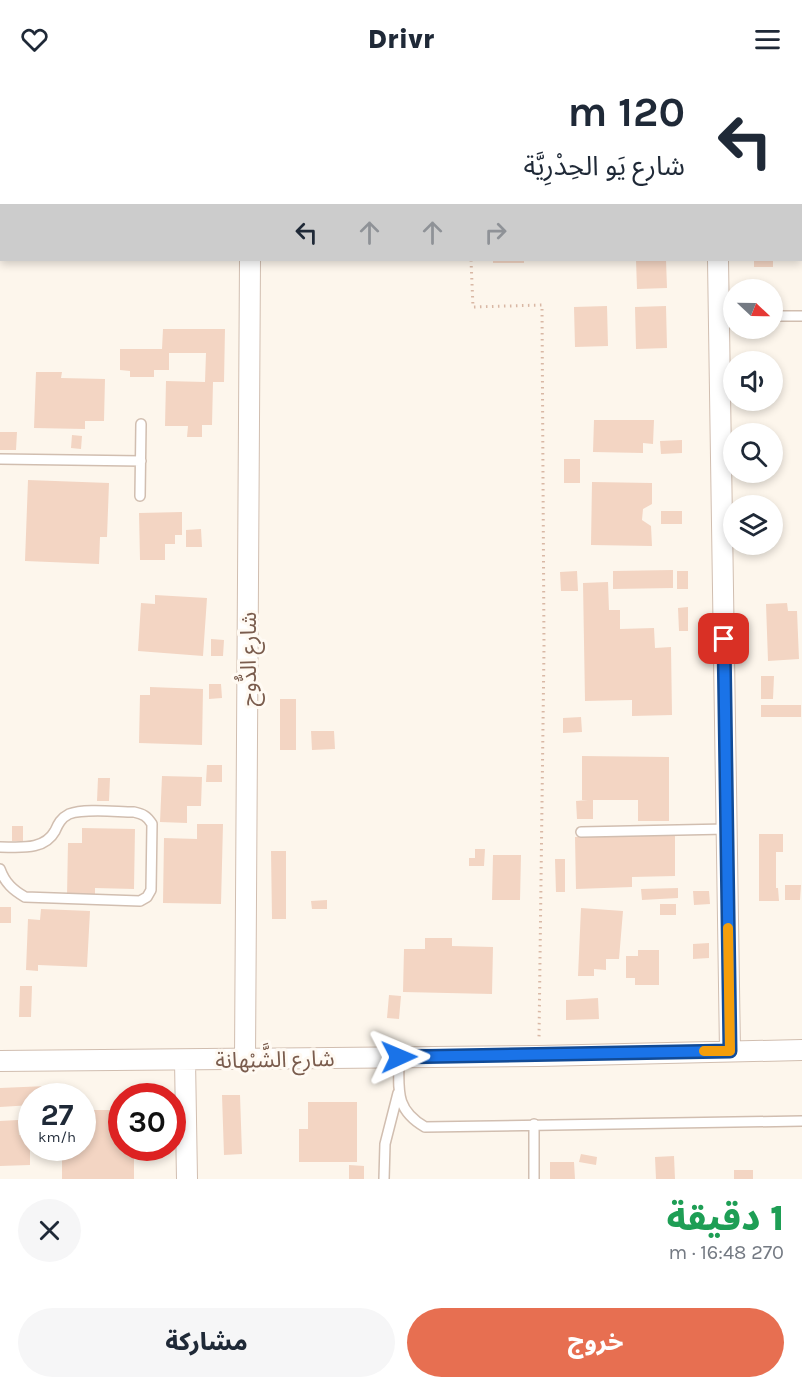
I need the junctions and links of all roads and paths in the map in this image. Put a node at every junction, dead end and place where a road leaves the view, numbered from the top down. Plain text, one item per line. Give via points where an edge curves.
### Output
1 (250, 261) edge
2 (471, 261) edge
3 (718, 261) edge
4 (783, 316) edge
5 (802, 316) edge
6 (141, 424) dead end
7 (0, 459) edge
8 (141, 461) junction
9 (140, 496) dead end
10 (726, 829) junction
11 (581, 832) dead end
12 (0, 848) edge
13 (0, 869) edge
14 (802, 1050) edge
15 (730, 1051) junction
16 (539, 1056) junction
17 (399, 1057) junction
18 (245, 1059) junction
19 (185, 1060) junction
20 (0, 1061) edge
21 (399, 1090) junction
22 (802, 1121) edge
23 (534, 1124) junction
24 (188, 1179) edge
25 (384, 1179) edge
26 (534, 1179) edge

1 - 18 street, شارع الدُّوح
2 - 16 path via 472,307 542,305 544,647
3 - 10 street
4 - 5 lane
6 - 8 lane
7 - 8 lane
8 - 9 lane
10 - 11 lane
10 - 15 street
12 - 13 lane via 44,843 64,817 76,812 142,813 152,824 151,890 140,901 25,897 12,889
14 - 15 street, شارع الشَّبْهانة
15 - 16 street, شارع الشَّبْهانة
16 - 17 street, شارع الشَّبْهانة
17 - 18 street, شارع الشَّبْهانة
17 - 21 lane
18 - 19 street, شارع الشَّبْهانة
19 - 20 street, شارع الشَّبْهانة
19 - 24 street
21 - 23 lane via 402,1106 411,1119 425,1127
21 - 25 lane via 385,1144
22 - 23 lane
23 - 26 lane

